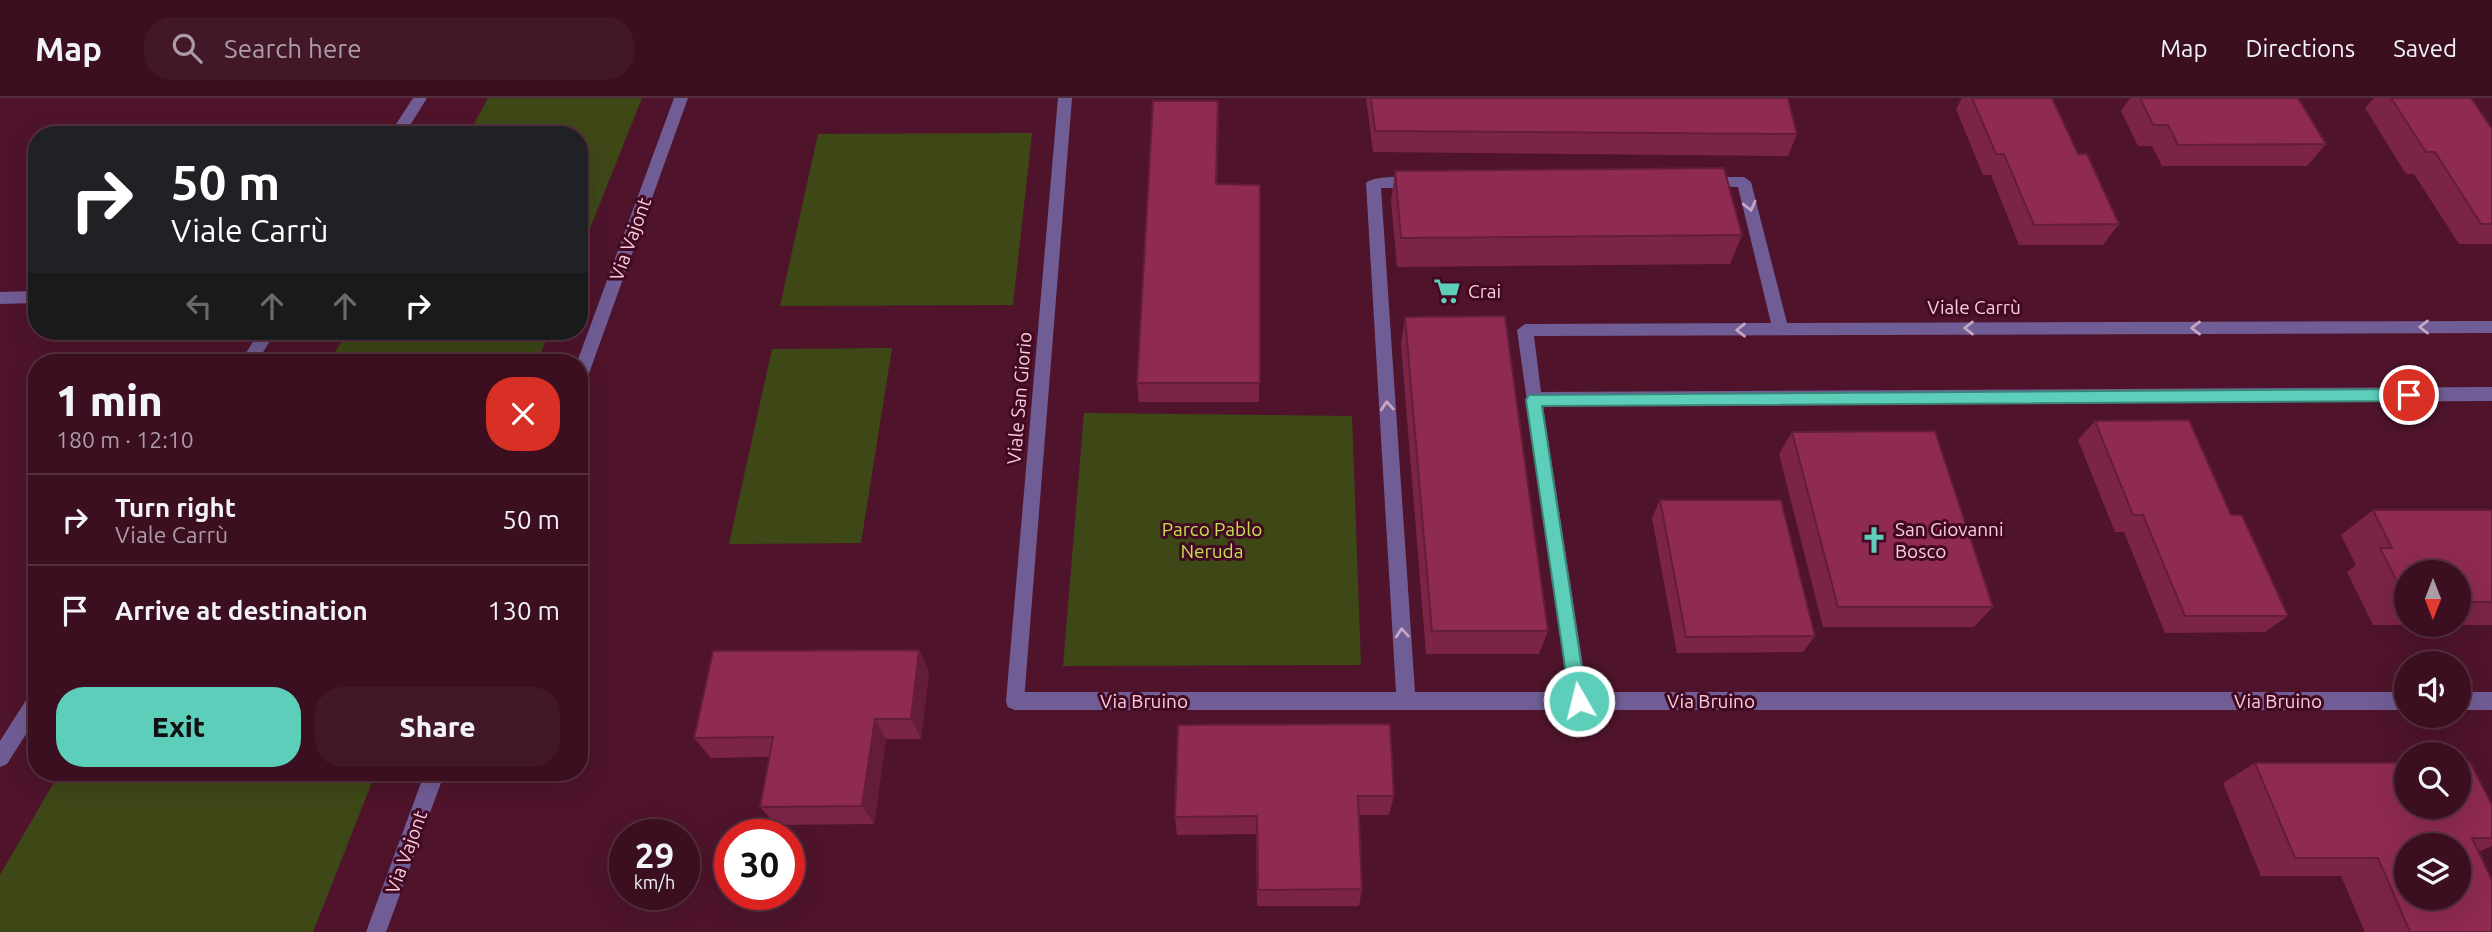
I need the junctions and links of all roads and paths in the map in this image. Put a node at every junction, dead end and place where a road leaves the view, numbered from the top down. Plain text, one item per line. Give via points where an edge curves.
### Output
1 (420, 98) edge
2 (681, 98) edge
3 (1065, 98) edge
4 (402, 126) edge
5 (1689, 182) edge
6 (1428, 183) edge
7 (28, 297) edge
8 (0, 298) edge
9 (2492, 327) edge
10 (1780, 330) junction
11 (588, 354) edge
12 (2492, 394) edge
13 (1534, 400) junction
14 (1015, 701) joint
15 (1406, 701) junction
16 (1579, 701) junction
17 (2394, 701) edge
18 (2471, 701) edge
19 (2492, 701) edge
20 (28, 714) edge
21 (0, 758) edge
22 (432, 781) edge
23 (376, 932) edge

1 - 4 street
2 - 11 street, Via Vajont
3 - 14 street, Viale San Giorio
5 -> 10 street via 1744,182
15 -> 6 street via 1373,183
7 - 8 street
9 -> 10 street, Viale Carrù
10 -> 13 street, Viale Carrù via 1525,330
12 - 13 street
13 - 16 street, Viale Carrù
14 - 15 street, Via Bruino
15 - 16 street, Via Bruino
16 - 17 street, Via Bruino
18 - 19 street
20 - 21 street
22 - 23 street, Via Vajont

